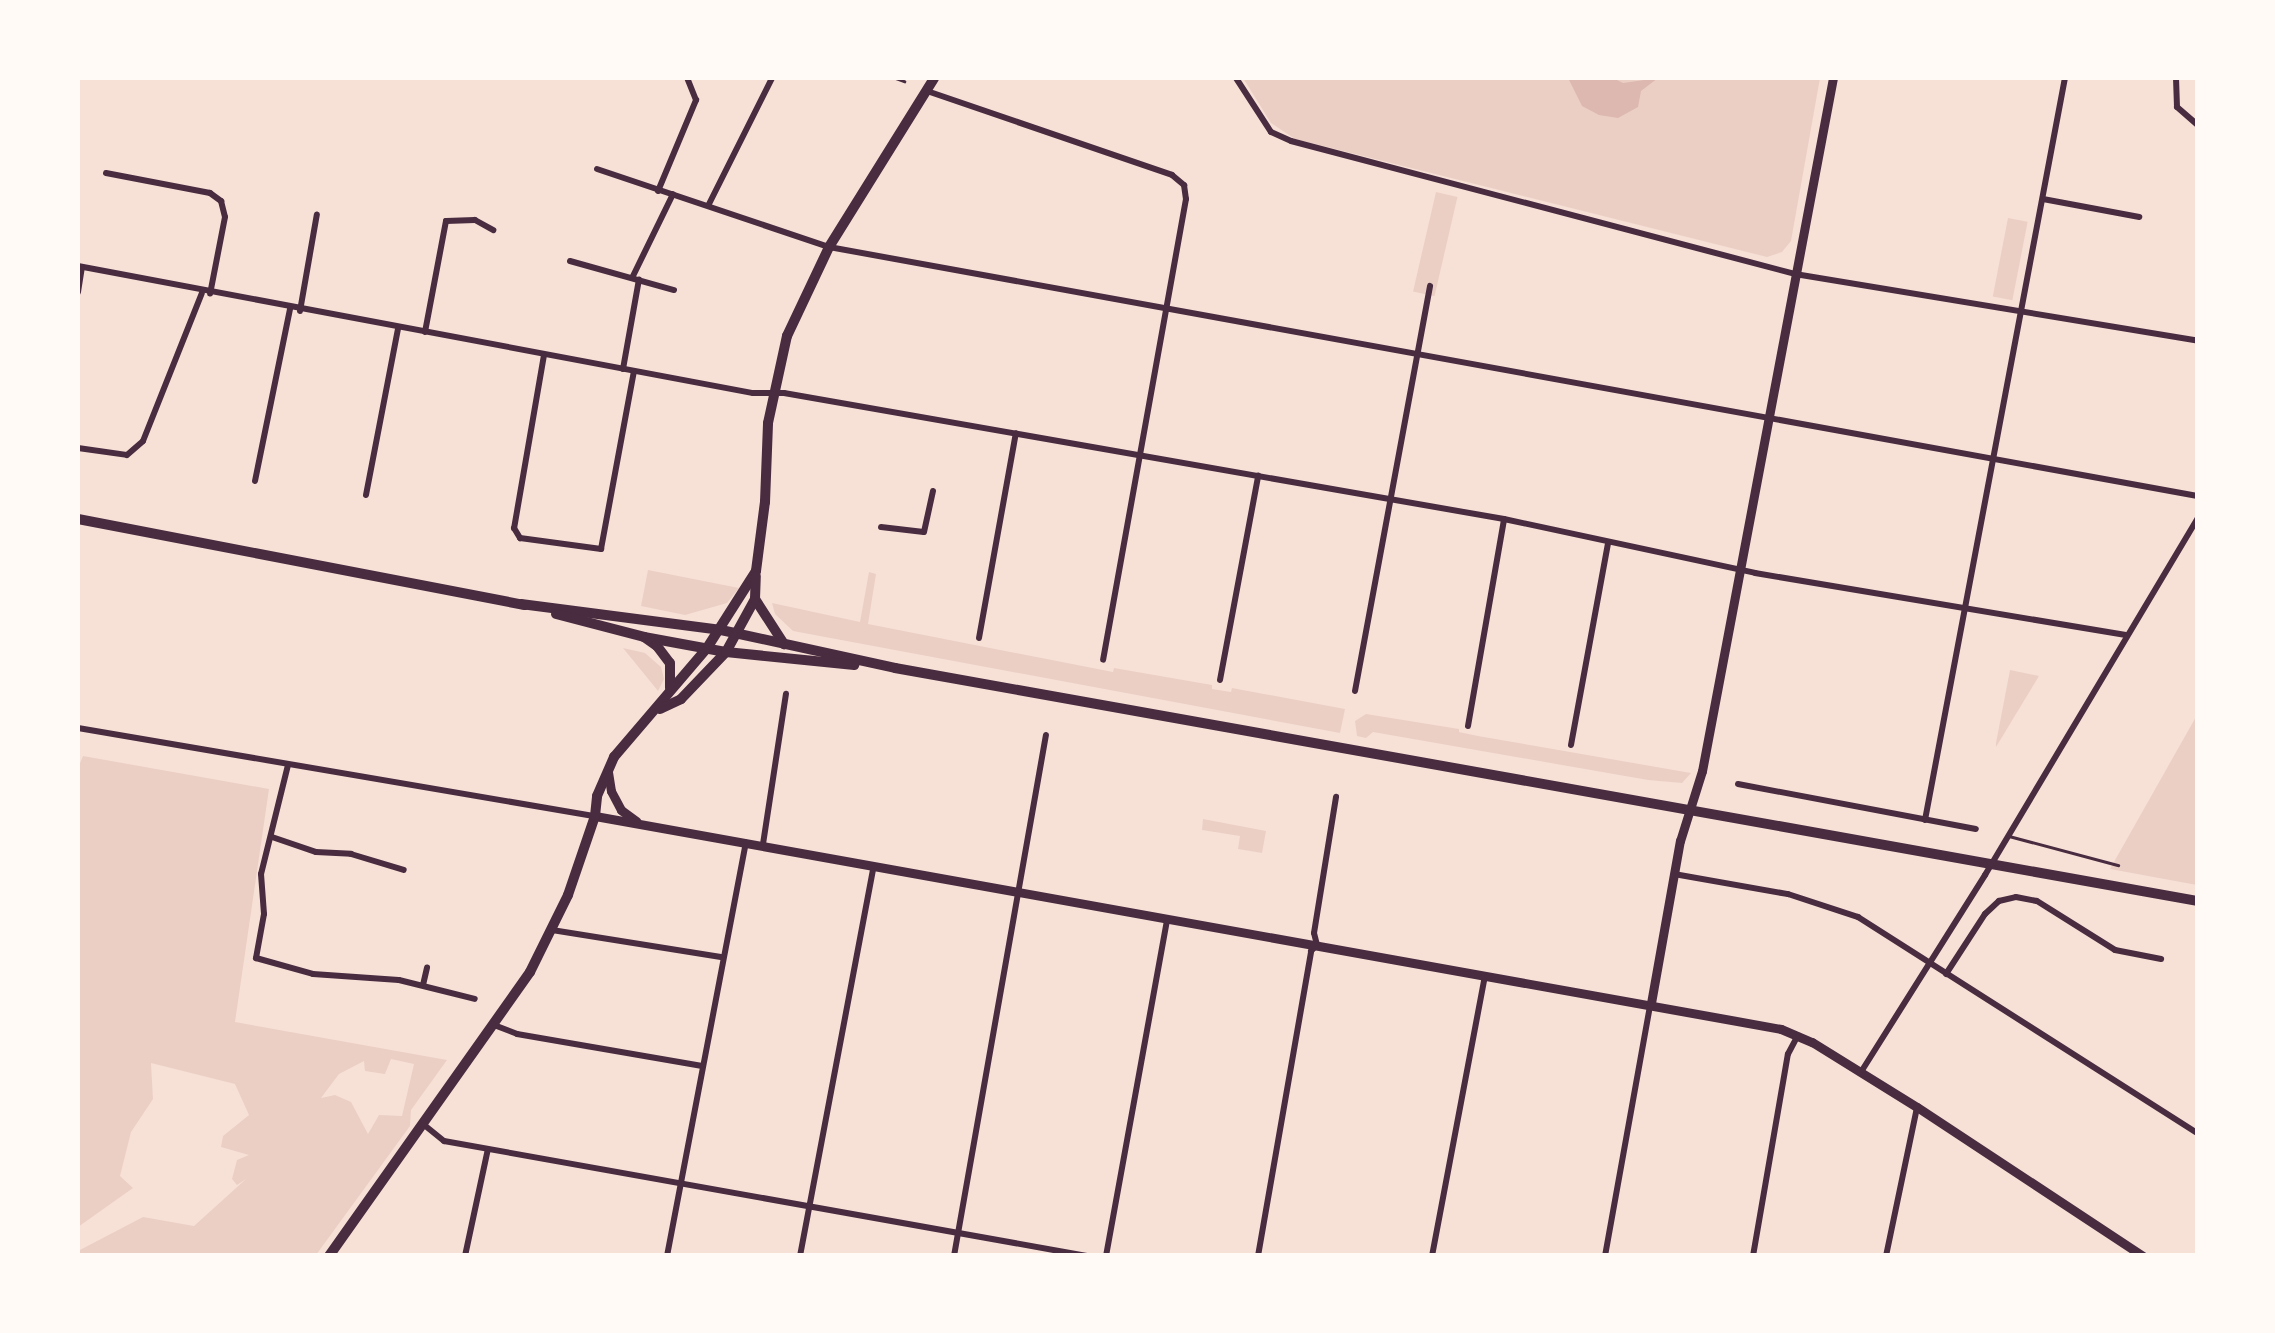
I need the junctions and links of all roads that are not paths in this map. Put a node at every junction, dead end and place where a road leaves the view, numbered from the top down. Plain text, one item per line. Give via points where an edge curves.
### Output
1 (688, 78) edge
2 (772, 78) edge
3 (896, 78) edge
4 (934, 78) edge
5 (1236, 78) edge
6 (1832, 78) edge
7 (2066, 78) edge
8 (2176, 78) edge
9 (904, 81) dead end
10 (927, 90) junction
11 (2198, 125) edge
12 (597, 169) dead end
13 (106, 173) dead end
14 (658, 191) junction
15 (672, 194) junction
16 (2043, 198) junction
17 (709, 204) junction
18 (317, 214) dead end
19 (2139, 217) dead end
20 (493, 230) dead end
21 (829, 247) junction
22 (570, 260) dead end
23 (80, 266) edge
24 (1795, 274) junction
25 (636, 278) junction
26 (1430, 286) dead end
27 (674, 290) dead end
28 (78, 292) edge
29 (206, 293) junction
30 (1165, 308) junction
31 (290, 309) junction
32 (2021, 310) junction
33 (300, 311) junction
34 (398, 329) junction
35 (424, 332) junction
36 (2198, 341) edge
37 (1416, 354) junction
38 (544, 355) junction
39 (623, 370) junction
40 (634, 372) junction
41 (773, 391) junction
42 (1768, 417) junction
43 (1016, 433) junction
44 (78, 448) edge
45 (1139, 455) junction
46 (1994, 458) junction
47 (1258, 476) junction
48 (255, 481) dead end
49 (933, 491) dead end
50 (366, 496) dead end
51 (2198, 496) edge
52 (1390, 499) junction
53 (2198, 518) edge
54 (1504, 519) junction
55 (78, 520) edge
56 (881, 527) dead end
57 (1608, 543) junction
58 (1738, 567) junction
59 (756, 571) junction
60 (755, 599) junction
61 (521, 604) junction
62 (1966, 608) junction
63 (721, 630) junction
64 (738, 634) junction
65 (2126, 635) junction
66 (644, 637) junction
67 (979, 638) dead end
68 (784, 644) junction
69 (707, 648) junction
70 (726, 652) junction
71 (1103, 660) dead end
72 (895, 668) junction
73 (1220, 680) dead end
74 (1356, 692) dead end
75 (669, 694) junction
76 (786, 694) dead end
77 (657, 710) junction
78 (1468, 726) dead end
79 (78, 728) edge
80 (1046, 735) dead end
81 (1571, 745) dead end
82 (288, 766) junction
83 (608, 769) junction
84 (1738, 784) dead end
85 (1336, 798) dead end
86 (1689, 809) junction
87 (596, 816) junction
88 (1925, 820) junction
89 (637, 822) junction
90 (1976, 830) dead end
91 (2007, 836) junction
92 (272, 837) junction
93 (746, 841) junction
94 (763, 844) junction
95 (874, 865) junction
96 (2118, 865) dead end
97 (404, 870) dead end
98 (1674, 874) junction
99 (1022, 891) junction
100 (2198, 901) edge
101 (1168, 917) junction
102 (552, 930) junction
103 (1317, 945) junction
104 (721, 957) junction
105 (2161, 958) dead end
106 (1930, 963) junction
107 (427, 967) dead end
108 (1946, 974) junction
109 (1485, 976) junction
110 (423, 985) junction
111 (475, 999) dead end
112 (1650, 1003) junction
113 (494, 1025) junction
114 (1798, 1035) junction
115 (702, 1066) junction
116 (1861, 1073) junction
117 (1917, 1107) junction
118 (423, 1124) junction
119 (2198, 1134) edge
120 (488, 1149) junction
121 (681, 1184) junction
122 (809, 1207) junction
123 (958, 1233) junction
124 (329, 1256) edge
125 (464, 1256) edge
126 (668, 1256) edge
127 (800, 1256) edge
128 (954, 1256) edge
129 (1087, 1256) edge
130 (1106, 1256) edge
131 (1258, 1256) edge
132 (1432, 1256) edge
133 (1605, 1256) edge
134 (1753, 1256) edge
135 (1886, 1256) edge
136 (2143, 1256) edge

1 - 14 street via 696,100
2 - 17 street
3 - 9 lane
4 - 10 main road
5 - 24 street via 1271,132 1291,141
6 - 24 main road
7 - 16 street
8 - 11 street via 2177,107
10 - 21 main road
10 - 30 street via 1184,185
12 - 14 street
13 - 29 street via 210,193 221,202 225,218
14 - 15 street
15 - 17 street
15 - 25 street
16 - 19 street
16 - 32 street
17 - 21 street
18 - 33 street
20 - 35 street via 475,220 446,221
21 - 30 street
21 - 41 main road via 787,336
22 - 25 street
23 - 28 street
23 - 29 street
24 - 32 street
24 - 42 main road
25 - 27 street
25 - 39 street
26 - 37 street
29 - 31 street
29 - 44 street via 143,442 128,455
30 - 37 street
30 - 45 street
31 - 33 street
31 - 48 street
32 - 36 street
32 - 46 street
33 - 34 street
34 - 35 street
34 - 50 street
35 - 38 street
37 - 42 street
37 - 52 street
38 - 39 street
38 - 40 street via 514,528 520,538 601,549
39 - 40 street
40 - 41 street
41 - 43 street
41 - 59 main road
42 - 46 street
42 - 58 main road
43 - 45 street
43 - 67 street
45 - 47 street
45 - 71 street
46 - 51 street
46 - 62 street
47 - 52 street
47 - 73 street
49 - 56 street via 924,532
52 - 54 street
52 - 74 street
53 - 65 street
54 - 57 street
54 - 78 street
55 - 61 main road
57 - 58 street
57 - 81 street
58 - 62 street
58 - 86 main road via 1702,771
59 - 60 main road
59 - 63 main road
60 - 64 main road
60 - 68 main road
61 - 63 main road
61 - 66 main road
62 - 65 street
62 - 88 street
63 - 64 main road
63 - 69 main road
64 - 68 main road
64 - 70 main road
65 - 91 street
66 - 69 main road
66 - 75 main road via 670,664
68 - 72 main road
69 - 70 main road
69 - 75 main road
70 - 72 main road
70 - 77 main road via 681,699
72 - 86 main road
75 - 77 main road
76 - 94 street
77 - 83 main road
79 - 82 street
80 - 99 street
82 - 87 street
82 - 92 street
83 - 87 main road
83 - 89 main road via 611,792
84 - 88 street
85 - 103 street
86 - 98 main road
86 - 100 main road
87 - 89 main road
87 - 102 main road
88 - 90 street
89 - 93 main road
91 - 96 lane
91 - 106 street
92 - 97 street
92 - 110 street via 262,874 256,958 314,974
93 - 94 main road
93 - 104 street
94 - 95 main road
95 - 99 main road
95 - 122 street
98 - 106 street via 1836,907
98 - 112 main road
99 - 101 main road
99 - 123 street
101 - 103 main road
101 - 130 street
102 - 104 street
102 - 113 main road
103 - 109 main road
103 - 131 street
104 - 115 street
105 - 108 street via 2114,950 2037,901 2016,897 1985,914
106 - 108 street
106 - 116 street
107 - 110 street
108 - 119 street
109 - 112 main road
109 - 132 street
110 - 111 street
112 - 114 main road
112 - 133 street
113 - 115 street
113 - 118 main road
114 - 116 main road
114 - 134 street via 1788,1054
115 - 121 street
116 - 117 main road
117 - 135 street
117 - 136 main road
118 - 120 street via 444,1141
118 - 124 main road
120 - 121 street
120 - 125 street
121 - 122 street
121 - 126 street
122 - 123 street
122 - 127 street
123 - 128 street
123 - 129 street

